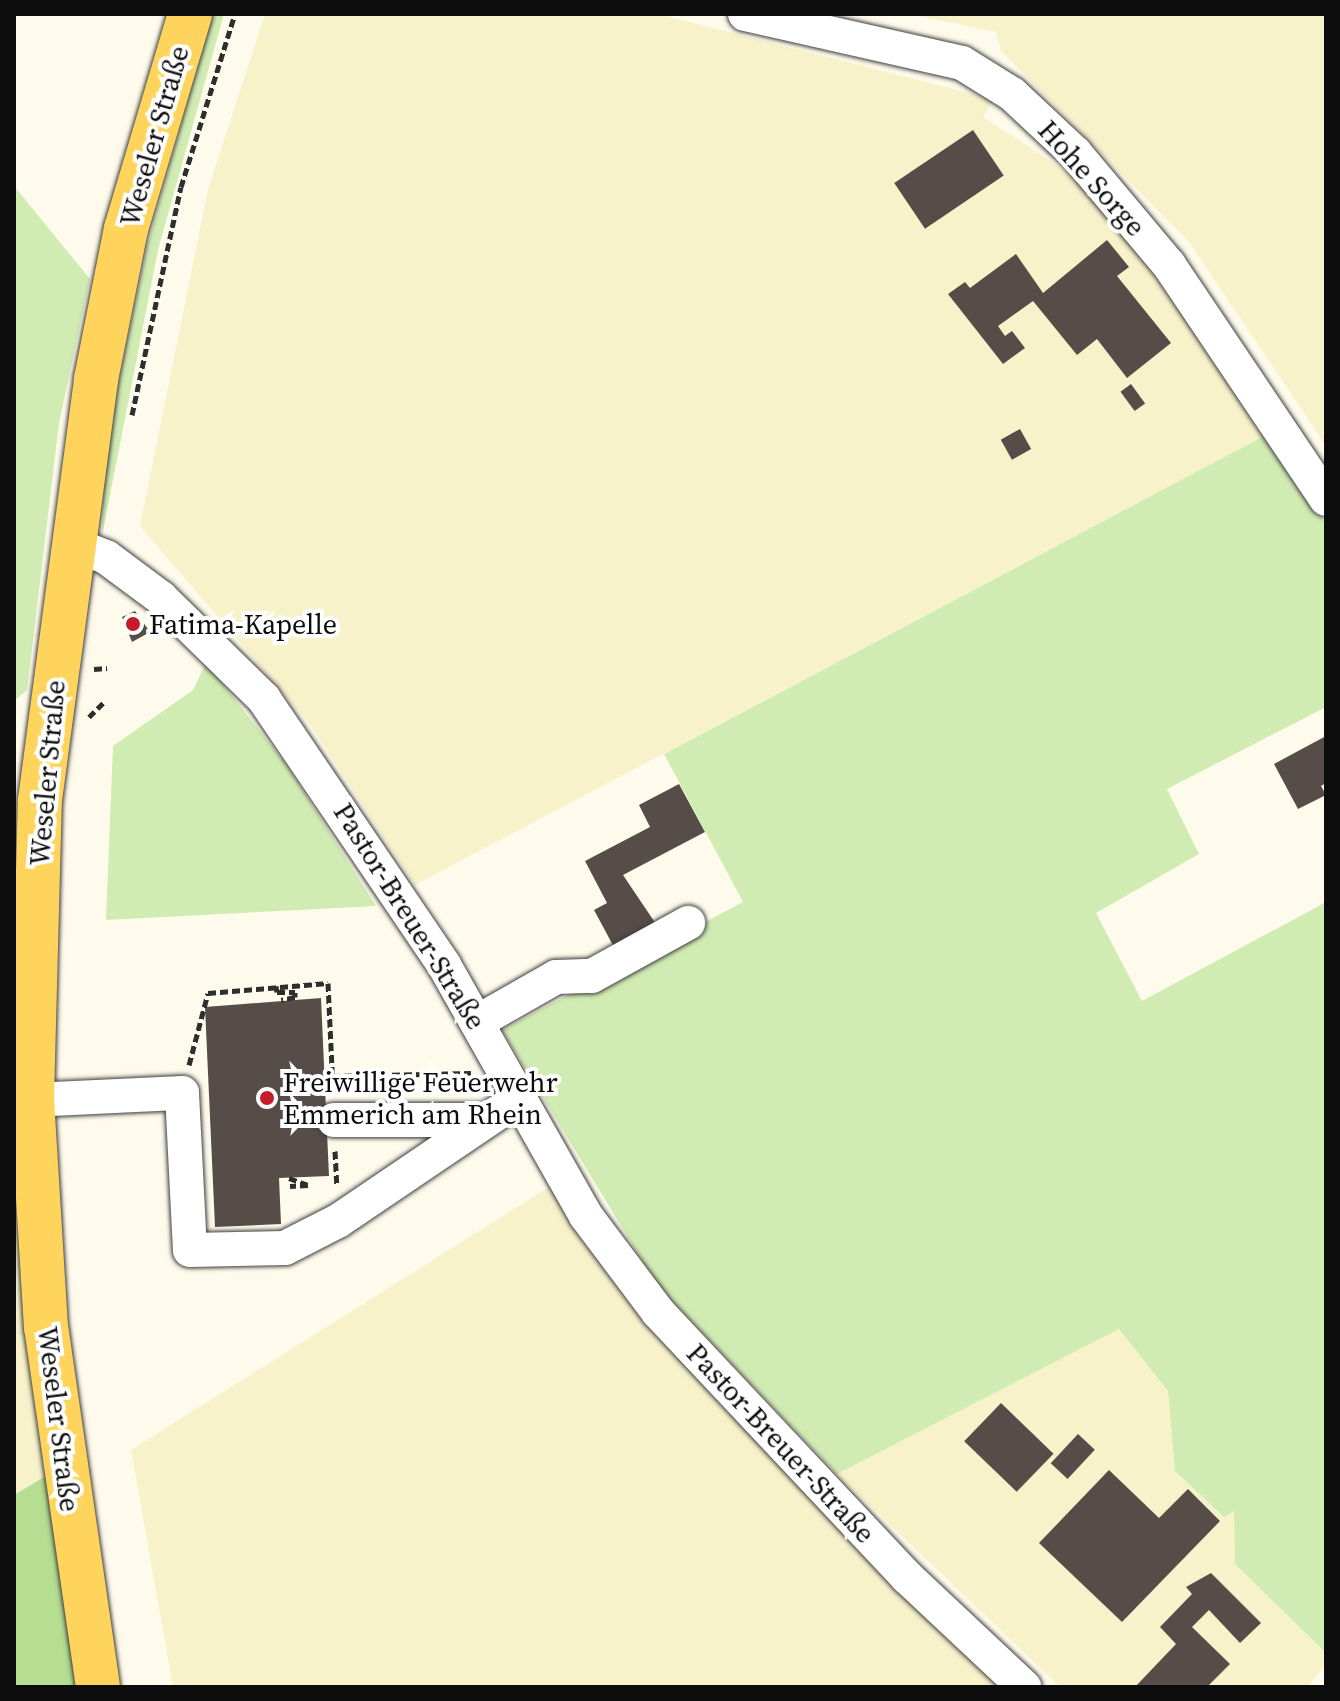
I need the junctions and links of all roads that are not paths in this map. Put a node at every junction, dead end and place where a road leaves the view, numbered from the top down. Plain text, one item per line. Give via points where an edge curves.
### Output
1 (190, 14) edge
2 (745, 14) edge
3 (1326, 499) edge
4 (71, 543) junction
5 (27, 801) edge
6 (688, 923) dead end
7 (477, 1022) junction
8 (521, 1097) junction
9 (32, 1100) junction
10 (334, 1120) road end
11 (483, 1120) junction
12 (98, 1687) edge
13 (1024, 1687) edge

1 - 4 main road, Weseler Straße via 126,229
2 - 3 street, Hohe Sorge via 962,63 1012,94 1075,153 1169,265
4 - 5 main road, Weseler Straße
4 - 7 street, Pastor-Breuer-Straße via 106,557 161,598 264,699
5 - 9 main road, Weseler Straße
6 - 7 street via 592,976 556,977
7 - 8 street, Pastor-Breuer-Straße
8 - 11 street
8 - 13 street, Pastor-Breuer-Straße via 586,1216 658,1312 907,1577
9 - 11 street via 182,1093 190,1250 285,1248 338,1221
9 - 12 main road, Weseler Straße via 46,1328
10 - 11 street

